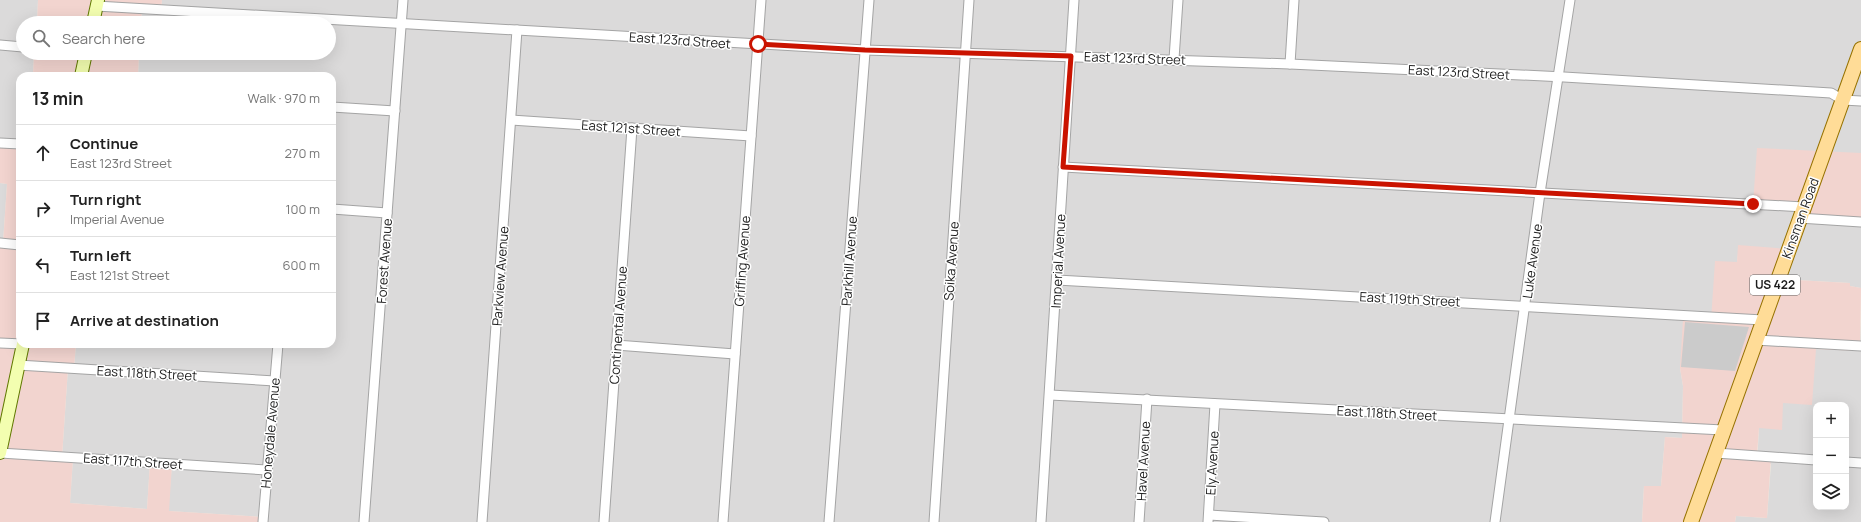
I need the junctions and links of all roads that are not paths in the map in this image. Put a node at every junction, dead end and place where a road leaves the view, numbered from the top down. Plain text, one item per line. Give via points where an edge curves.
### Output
1 (403, 0) edge
2 (761, 0) edge
3 (869, 0) edge
4 (969, 0) edge
5 (1074, 0) edge
6 (1178, 0) edge
7 (1294, 0) edge
8 (1570, 0) edge
9 (97, 3) edge
10 (94, 16) edge
11 (285, 16) edge
12 (336, 20) edge
13 (401, 24) junction
14 (517, 30) junction
15 (758, 44) junction
16 (0, 45) edge
17 (16, 46) edge
18 (1861, 49) edge
19 (865, 50) junction
20 (966, 52) junction
21 (1071, 56) junction
22 (1174, 59) junction
23 (84, 60) edge
24 (1290, 64) junction
25 (82, 72) edge
26 (1558, 77) junction
27 (1843, 100) junction
28 (1861, 101) edge
29 (336, 107) edge
30 (395, 111) junction
31 (511, 120) junction
32 (632, 128) junction
33 (751, 136) junction
34 (0, 143) edge
35 (16, 144) edge
36 (1063, 167) junction
37 (1540, 193) junction
38 (336, 209) edge
39 (387, 212) junction
40 (1801, 213) junction
41 (1861, 222) edge
42 (0, 243) edge
43 (16, 245) edge
44 (1057, 280) junction
45 (1526, 305) junction
46 (1763, 320) junction
47 (1756, 340) junction
48 (0, 343) edge
49 (16, 344) edge
50 (616, 346) junction
51 (1861, 346) edge
52 (22, 348) edge
53 (278, 348) edge
54 (735, 354) junction
55 (18, 365) junction
56 (275, 381) junction
57 (1050, 395) junction
58 (1147, 399) junction
59 (1215, 404) junction
60 (1510, 419) junction
61 (1724, 430) junction
62 (0, 449) edge
63 (1716, 453) junction
64 (1813, 460) edge
65 (1849, 462) edge
66 (1861, 463) edge
67 (267, 470) junction
68 (1209, 519) edge
69 (263, 522) edge
70 (364, 522) edge
71 (482, 522) edge
72 (604, 522) edge
73 (723, 522) edge
74 (829, 522) edge
75 (934, 522) edge
76 (1041, 522) edge
77 (1140, 522) edge
78 (1324, 522) edge
79 (1495, 522) edge
80 (1691, 522) edge

1 - 13 street, Forest Avenue
2 - 15 street, Griffing Avenue
3 - 19 street, Parkhill Avenue
4 - 20 street, Soika Avenue
5 - 21 street, Imperial Avenue
6 - 22 street
7 - 24 street
8 - 26 street, Luke Avenue
9 - 10 street
9 - 11 street, East 123rd Street
12 - 13 street, East 123rd Street
13 - 14 street, East 123rd Street
13 - 30 street, Forest Avenue
14 - 15 street, East 123rd Street
14 - 31 street, Parkview Avenue
15 - 19 street, East 123rd Street
15 - 33 street, Griffing Avenue
16 - 17 street
18 - 27 main road, Kinsman Road / US 422
19 - 20 street, East 123rd Street
19 - 74 street, Parkhill Avenue
20 - 21 street, East 123rd Street
20 - 75 street, Soika Avenue
21 - 22 street, East 123rd Street
21 - 36 street, Imperial Avenue
22 - 24 street, East 123rd Street
23 - 25 street
24 - 26 street, East 123rd Street
26 - 27 street, East 123rd Street via 1831,93
26 - 37 street, Luke Avenue
27 - 28 street, East 123rd Street
27 - 40 main road, Kinsman Road / US 422
29 - 30 street
30 - 39 street, Forest Avenue
31 - 32 street, East 121st Street
31 - 71 street, Parkview Avenue
32 - 33 street, East 121st Street
32 - 50 street, Continental Avenue
33 - 54 street, Griffing Avenue
34 - 35 street
36 - 37 street
36 - 44 street, Imperial Avenue
37 - 40 street
37 - 45 street, Luke Avenue
38 - 39 street
39 - 70 street, Forest Avenue
40 - 41 street
40 - 46 main road, Kinsman Road / US 422
42 - 43 street
44 - 45 street, East 119th Street
44 - 57 street, Imperial Avenue
45 - 46 street, East 119th Street
45 - 60 street, Luke Avenue
46 - 47 main road, Kinsman Road / US 422
47 - 51 street
47 - 61 main road, Kinsman Road / US 422
48 - 49 street
50 - 54 street
50 - 72 street, Continental Avenue
52 - 55 street
53 - 56 street, Honeydale Avenue
54 - 73 street, Griffing Avenue
55 - 56 street, East 118th Street
55 - 62 street
56 - 67 street, Honeydale Avenue
57 - 58 street, East 118th Street
57 - 76 street, Imperial Avenue
58 - 59 street, East 118th Street
58 - 77 street, Havel Avenue
59 - 60 street, East 118th Street
59 - 68 street, Ely Avenue
60 - 61 street, East 118th Street
60 - 79 street, Luke Avenue
61 - 63 main road, Kinsman Road / US 422
62 - 67 street, East 117th Street
63 - 64 street
63 - 80 main road, Kinsman Road / US 422
65 - 66 street
67 - 69 street, Honeydale Avenue
68 - 78 street

